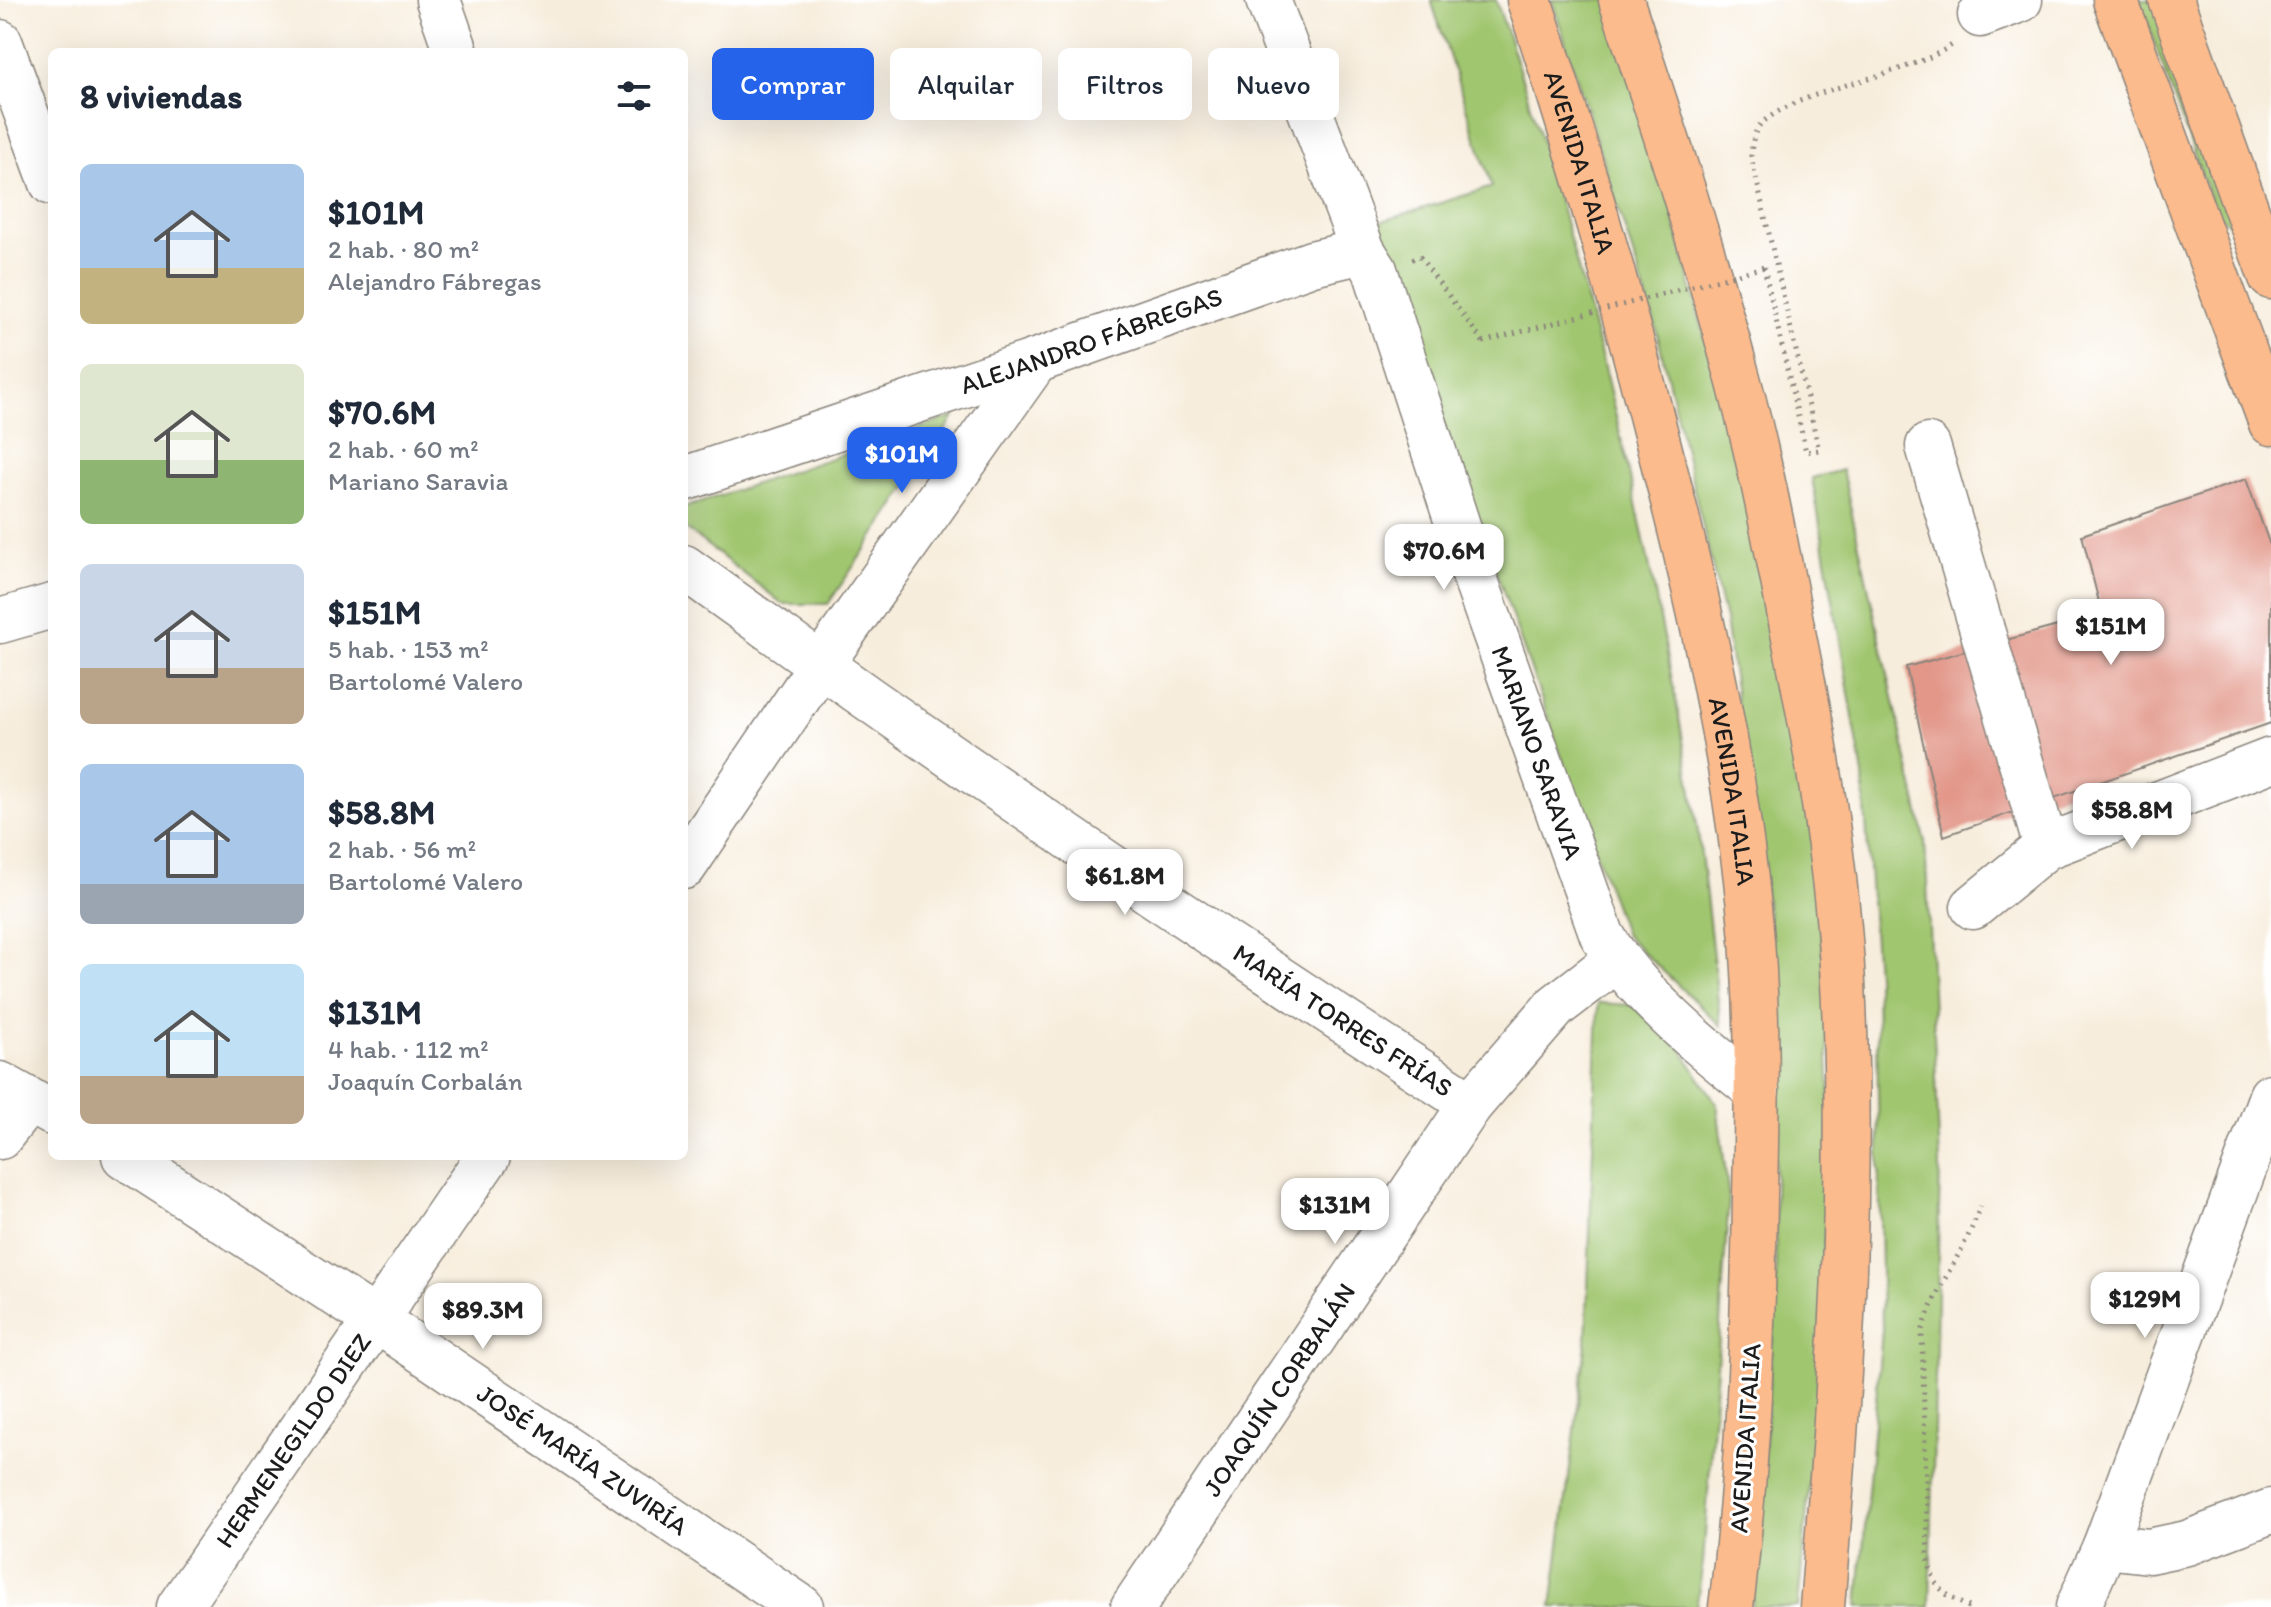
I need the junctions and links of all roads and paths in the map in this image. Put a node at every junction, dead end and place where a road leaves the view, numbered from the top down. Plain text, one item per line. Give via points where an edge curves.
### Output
1 (438, 0) edge
2 (1268, 0) edge
3 (1529, 0) edge
4 (1621, 0) edge
5 (2020, 0) edge
6 (2115, 0) edge
7 (2171, 0) edge
8 (1980, 15) joint
9 (0, 42) edge
10 (455, 48) edge
11 (48, 172) edge
12 (1369, 261) junction
13 (2271, 277) edge
14 (1036, 361) junction
15 (2271, 423) edge
16 (1928, 446) dead end
17 (688, 478) edge
18 (688, 570) edge
19 (48, 607) edge
20 (0, 621) edge
21 (820, 666) junction
22 (2271, 760) edge
23 (2046, 847) junction
24 (688, 861) edge
25 (1973, 907) dead end
26 (1616, 960) junction
27 (1757, 1091) junction
28 (2271, 1096) edge
29 (27, 1099) edge
30 (1471, 1104) junction
31 (0, 1137) edge
32 (130, 1160) edge
33 (485, 1160) edge
34 (1980, 1206) dead end
35 (376, 1320) junction
36 (2271, 1511) edge
37 (2105, 1546) junction
38 (179, 1607) edge
39 (801, 1607) edge
40 (1133, 1607) edge
41 (1731, 1607) edge
42 (1822, 1607) edge
43 (1969, 1607) edge
44 (2078, 1607) edge

1 - 10 street
2 - 12 street, MARIANO SARAVIA
3 - 27 main road, AVENIDA ITALIA via 1632,339 1710,661 1751,921
4 - 42 main road via 1743,398 1797,652 1828,841 1843,981 1847,1133 1839,1391
5 - 8 street
6 - 15 main road
7 - 13 main road
8 - 12 path, bridge via 1950,47 1791,106 1760,123 1752,141 1751,156 1819,450 1806,452 1764,267 1483,342 1420,257
9 - 11 street
12 - 14 street, ALEJANDRO FÁBREGAS via 1312,263
12 - 26 street, MARIANO SARAVIA via 1476,581 1602,935
14 - 17 street, ALEJANDRO FÁBREGAS
14 - 21 street
16 - 23 street
18 - 21 street
19 - 20 street
21 - 24 street
21 - 30 street, MARÍA TORRES FRÍAS via 1242,956
22 - 23 street
23 - 25 street
26 - 27 street, MARIANO SARAVIA via 1714,1057
26 - 30 street, JOAQUÍN CORBALÁN via 1556,1006
27 - 41 main road, AVENIDA ITALIA via 1753,1311
28 - 37 street
29 - 31 street
30 - 40 street, JOAQUÍN CORBALÁN
32 - 35 street, JOSÉ MARÍA ZUVIRÍA
33 - 35 street, HERMENEGILDO DIEZ
34 - 43 path via 1972,1235 1931,1300 1922,1332 1928,1558 1932,1581 1947,1597
35 - 38 street, HERMENEGILDO DIEZ
35 - 39 street, JOSÉ MARÍA ZUVIRÍA
36 - 37 street via 2187,1543 2149,1551
37 - 44 street

